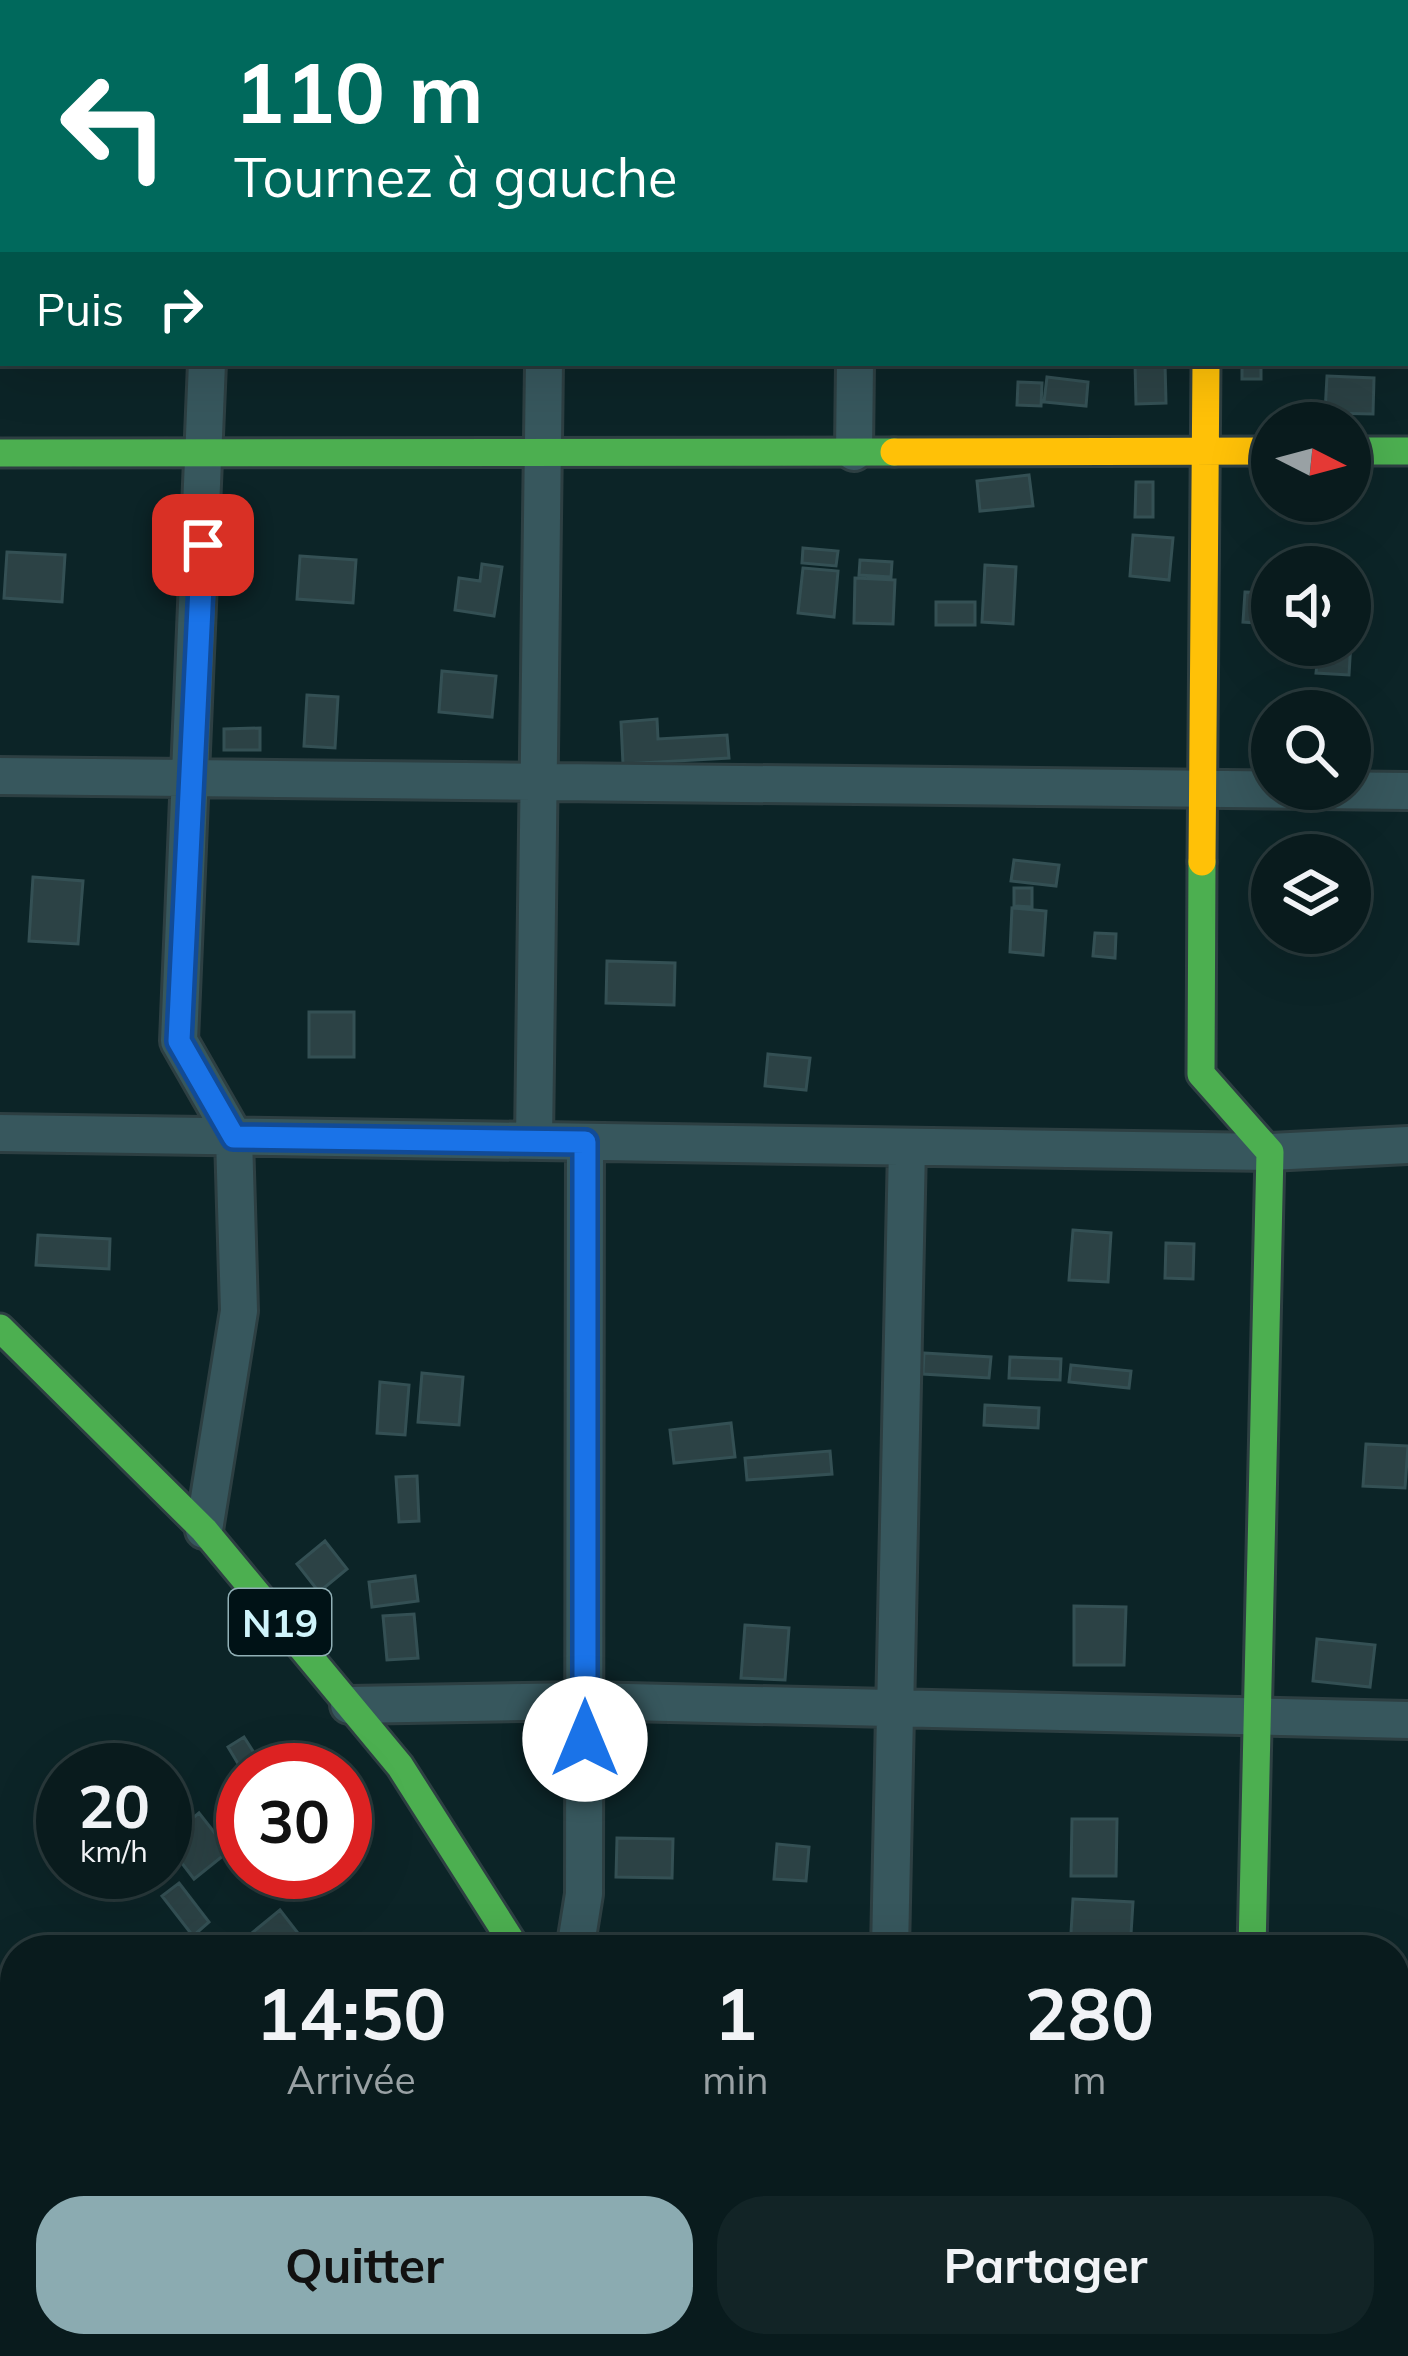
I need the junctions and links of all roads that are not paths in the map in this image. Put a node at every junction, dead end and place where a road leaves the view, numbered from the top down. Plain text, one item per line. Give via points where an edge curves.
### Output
1 (207, 366) edge
2 (544, 366) edge
3 (855, 366) edge
4 (1207, 366) edge
5 (542, 452) junction
6 (854, 452) junction
7 (1206, 452) junction
8 (1251, 452) edge
9 (1371, 452) edge
10 (1408, 452) edge
11 (0, 453) edge
12 (208, 453) junction
13 (0, 776) edge
14 (192, 778) junction
15 (538, 782) junction
16 (1203, 789) junction
17 (1408, 791) edge
18 (0, 1133) edge
19 (234, 1137) junction
20 (534, 1142) junction
21 (585, 1142) junction
22 (1408, 1145) edge
23 (907, 1147) junction
24 (1270, 1152) junction
25 (0, 1328) edge
26 (204, 1530) junction
27 (585, 1701) junction
28 (349, 1705) junction
29 (895, 1710) junction
30 (1257, 1720) junction
31 (1408, 1720) edge
32 (507, 1935) edge
33 (577, 1935) edge
34 (890, 1935) edge
35 (1252, 1935) edge

1 - 12 street
2 - 5 street
3 - 6 street
4 - 7 street
5 - 6 street
5 - 12 street
5 - 15 street
6 - 7 street
7 - 8 street
7 - 16 street
9 - 10 street
11 - 12 street
12 - 14 street
13 - 14 street
14 - 15 street
14 - 19 street via 179,1041
15 - 16 street
15 - 20 street
16 - 17 street
16 - 24 street via 1201,1074
18 - 19 street
19 - 20 street
19 - 26 street via 239,1311
20 - 21 street
21 - 23 street
21 - 27 street
22 - 24 street
23 - 24 street
23 - 29 street
24 - 30 street
25 - 26 street, N19
26 - 28 street, N19
27 - 28 street
27 - 29 street
27 - 33 street
28 - 32 street, N19 via 400,1766
29 - 30 street
29 - 34 street
30 - 31 street
30 - 35 street

